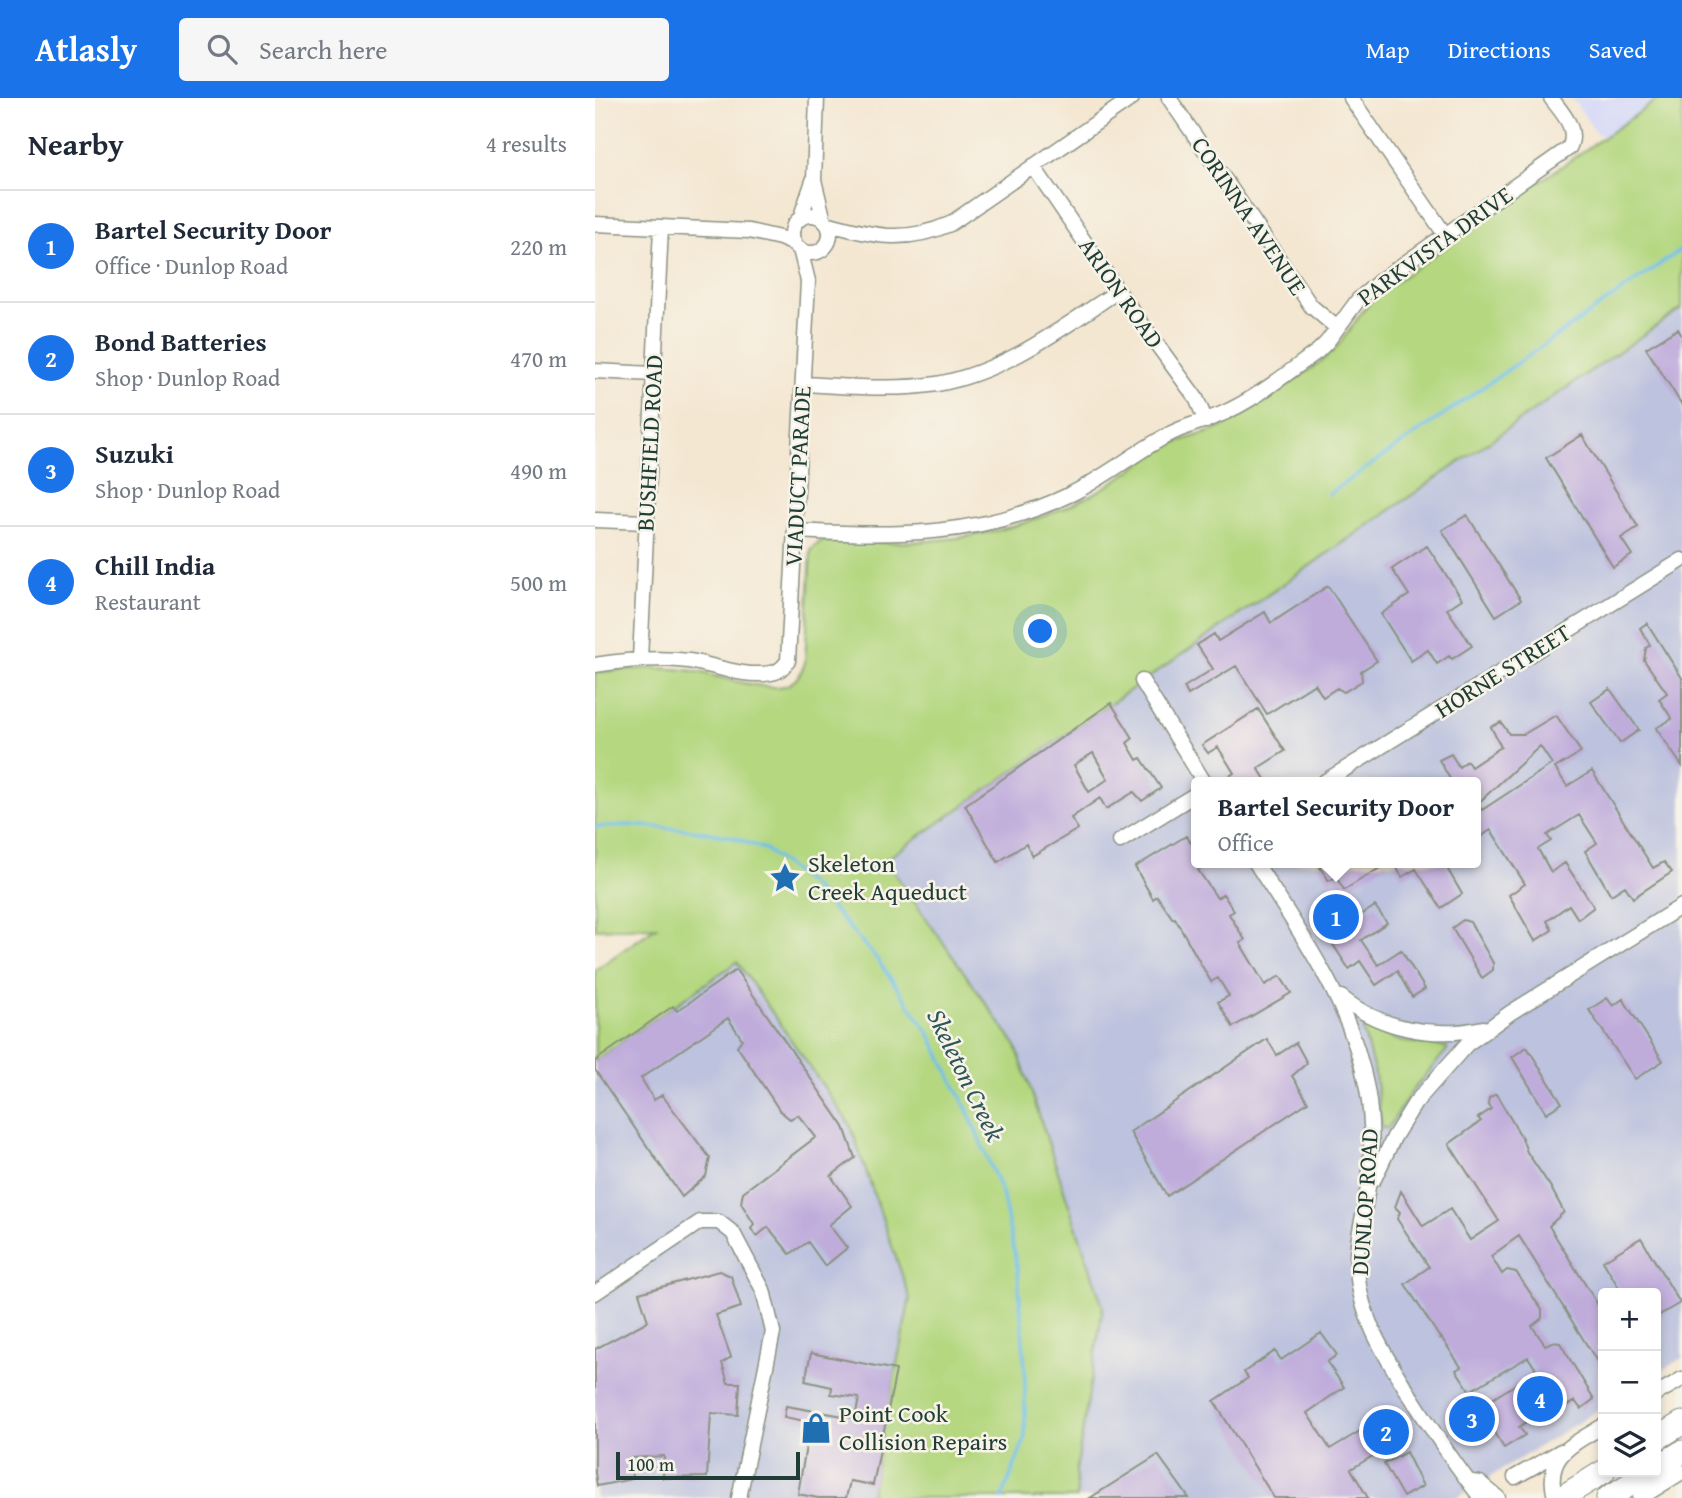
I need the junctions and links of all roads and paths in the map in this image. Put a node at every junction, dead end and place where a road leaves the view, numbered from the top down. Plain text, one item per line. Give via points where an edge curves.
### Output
1 (817, 98) edge
2 (1132, 98) edge
3 (1169, 98) edge
4 (1351, 98) edge
5 (1551, 98) edge
6 (1033, 166) junction
7 (814, 180) junction
8 (798, 221) junction
9 (825, 222) junction
10 (595, 224) edge
11 (661, 228) junction
12 (749, 231) junction
13 (869, 235) junction
14 (1447, 236) junction
15 (825, 246) junction
16 (798, 247) junction
17 (809, 281) junction
18 (1118, 291) junction
19 (1337, 328) junction
20 (595, 371) edge
21 (653, 374) junction
22 (803, 384) junction
23 (1206, 421) junction
24 (595, 520) edge
25 (646, 522) junction
26 (795, 531) junction
27 (1682, 559) edge
28 (640, 659) junction
29 (595, 665) edge
30 (1142, 681) dead end
31 (1201, 777) edge
32 (1332, 777) edge
33 (1191, 797) edge
34 (1120, 841) dead end
35 (1259, 868) edge
36 (1682, 906) edge
37 (1337, 994) junction
38 (1487, 1027) junction
39 (1366, 1204) junction
40 (595, 1293) edge
41 (1682, 1379) edge
42 (1661, 1391) edge
43 (1682, 1423) edge
44 (1598, 1429) edge
45 (1661, 1436) edge
46 (1561, 1451) junction
47 (1682, 1452) edge
48 (1451, 1461) junction
49 (1682, 1472) edge
50 (1598, 1476) edge
51 (1515, 1477) dead end
52 (1649, 1480) edge
53 (1467, 1481) junction
54 (739, 1498) edge
55 (1467, 1498) edge
56 (1481, 1498) edge
57 (1498, 1498) edge
58 (1555, 1498) edge
59 (1561, 1498) edge
60 (1608, 1498) edge

1 - 7 street
2 - 6 street
3 - 19 street, CORINNA AVENUE via 1311,306
4 - 14 street
5 - 14 street, PARKVISTA DRIVE via 1571,127 1569,148
6 - 13 street via 936,230 906,237
6 - 18 street, ARION ROAD
7 - 8 street
7 - 9 street
8 - 9 street via 812,215
8 - 12 street
8 - 16 street via 792,233
9 - 13 street
9 - 15 street via 829,234
10 - 11 street
11 - 12 street
11 - 21 street, BUSHFIELD ROAD
12 - 16 street
13 - 15 street
14 - 19 street, PARKVISTA DRIVE via 1374,286
15 - 16 street via 812,252
15 - 17 street, VIADUCT PARADE
16 - 17 street, VIADUCT PARADE
17 - 22 street, VIADUCT PARADE
18 - 22 street via 1007,361 938,384
18 - 23 street, ARION ROAD via 1196,398
19 - 23 street, PARKVISTA DRIVE via 1327,342 1289,372 1234,409
20 - 21 street
21 - 25 street, BUSHFIELD ROAD
22 - 26 street, VIADUCT PARADE
23 - 26 street, PARKVISTA DRIVE via 1171,433 1071,494 1002,519 932,533
24 - 25 street
25 - 28 street, BUSHFIELD ROAD
26 - 28 street, VIADUCT PARADE via 789,654 782,668 766,674
27 - 32 street, HORNE STREET
28 - 29 street
30 - 31 street
33 - 34 street
35 - 37 street, DUNLOP ROAD
36 - 38 street
37 - 38 street via 1356,1009 1399,1027 1445,1033
37 - 39 street, DUNLOP ROAD via 1349,1021 1370,1107
38 - 39 street via 1415,1103 1382,1159
39 - 48 street, DUNLOP ROAD via 1357,1256 1365,1310 1380,1347
40 - 54 street via 700,1222 719,1222 733,1233 762,1290 772,1332
41 - 42 street
43 - 45 main road
44 - 46 street
46 - 51 street
46 - 58 street via 1552,1479
47 - 52 main road
48 - 53 street, DUNLOP ROAD
48 - 55 street, DUNLOP ROAD
49 - 52 street
50 - 59 main road
52 - 60 main road
53 - 56 street, DUNLOP ROAD
53 - 57 street via 1480,1483

